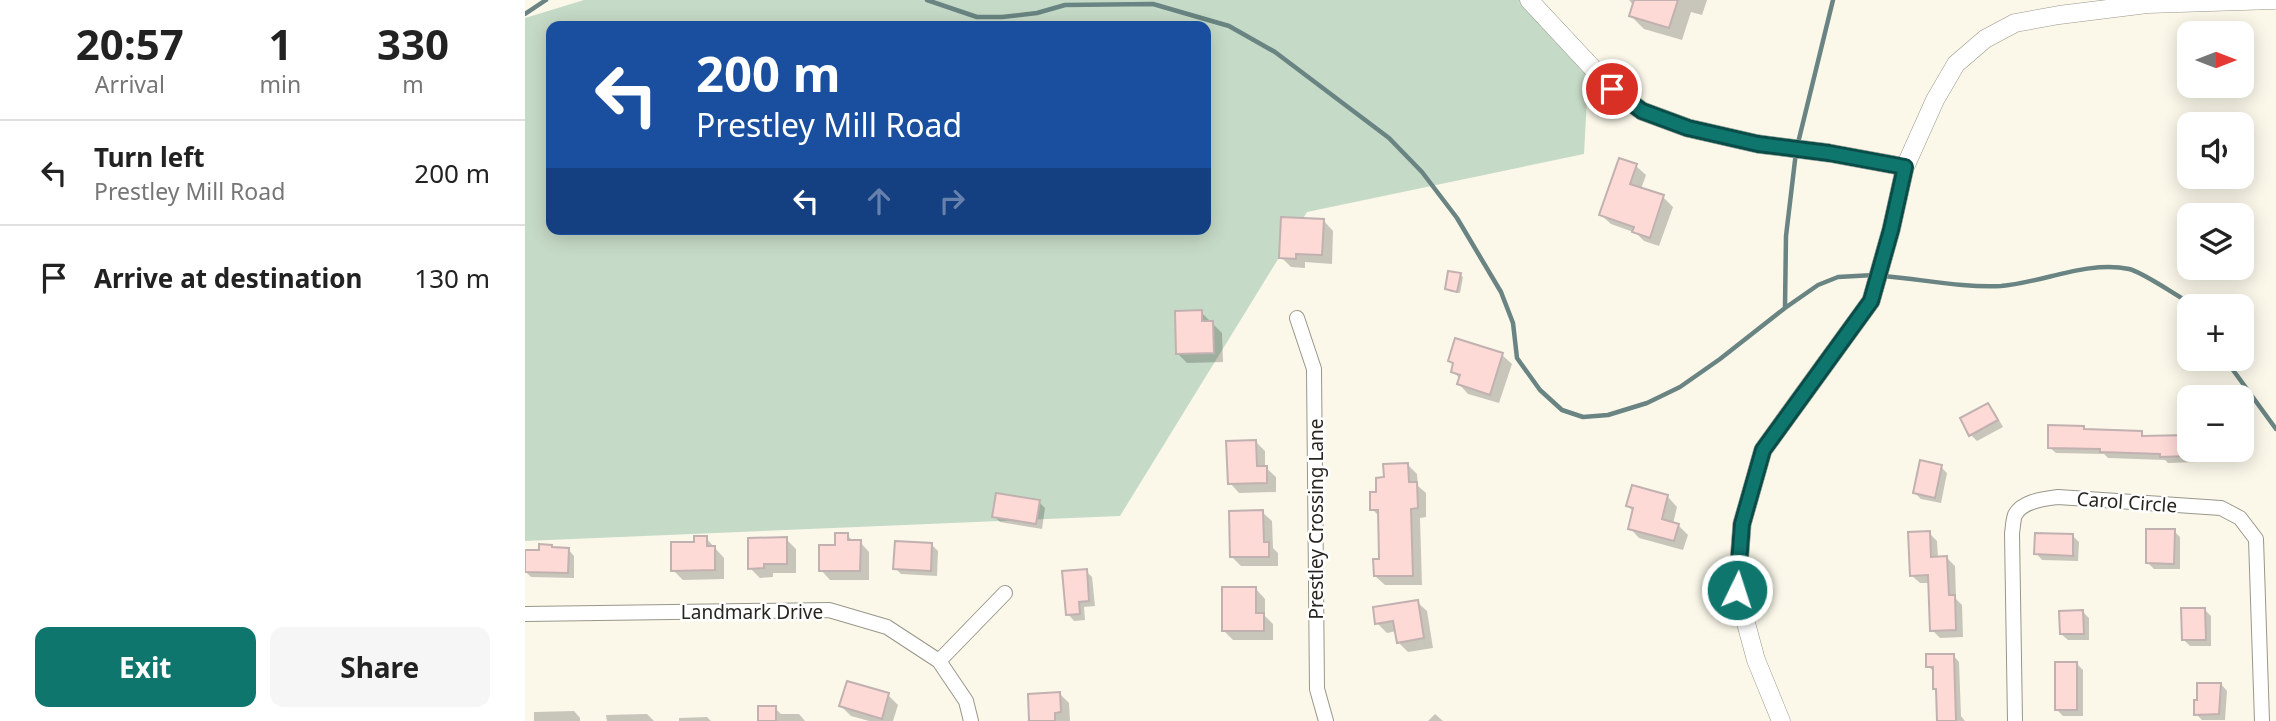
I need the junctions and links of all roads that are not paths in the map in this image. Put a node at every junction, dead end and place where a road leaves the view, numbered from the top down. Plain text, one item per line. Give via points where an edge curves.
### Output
1 (1529, 0) edge
2 (2274, 0) edge
3 (1905, 167) junction
4 (1297, 318) dead end
5 (1005, 593) dead end
6 (525, 614) edge
7 (939, 661) junction
8 (971, 721) edge
9 (1326, 721) edge
10 (1781, 721) edge
11 (2015, 721) edge
12 (2262, 721) edge

1 - 3 street via 1612,89 1642,111 1688,128 1747,141
2 - 3 street via 2147,4 2015,23 1985,39 1956,64 1934,100
3 - 10 street via 1871,301 1763,450 1742,524 1737,590 1756,660
4 - 9 street, Prestley Crossing Lane via 1314,369 1317,688
5 - 7 street
6 - 7 street, Landmark Drive via 829,610 887,628
7 - 8 street, Landmark Drive via 965,701
11 - 12 street, Carol Circle via 2015,514 2025,505 2058,497 2221,508 2240,518 2256,539

